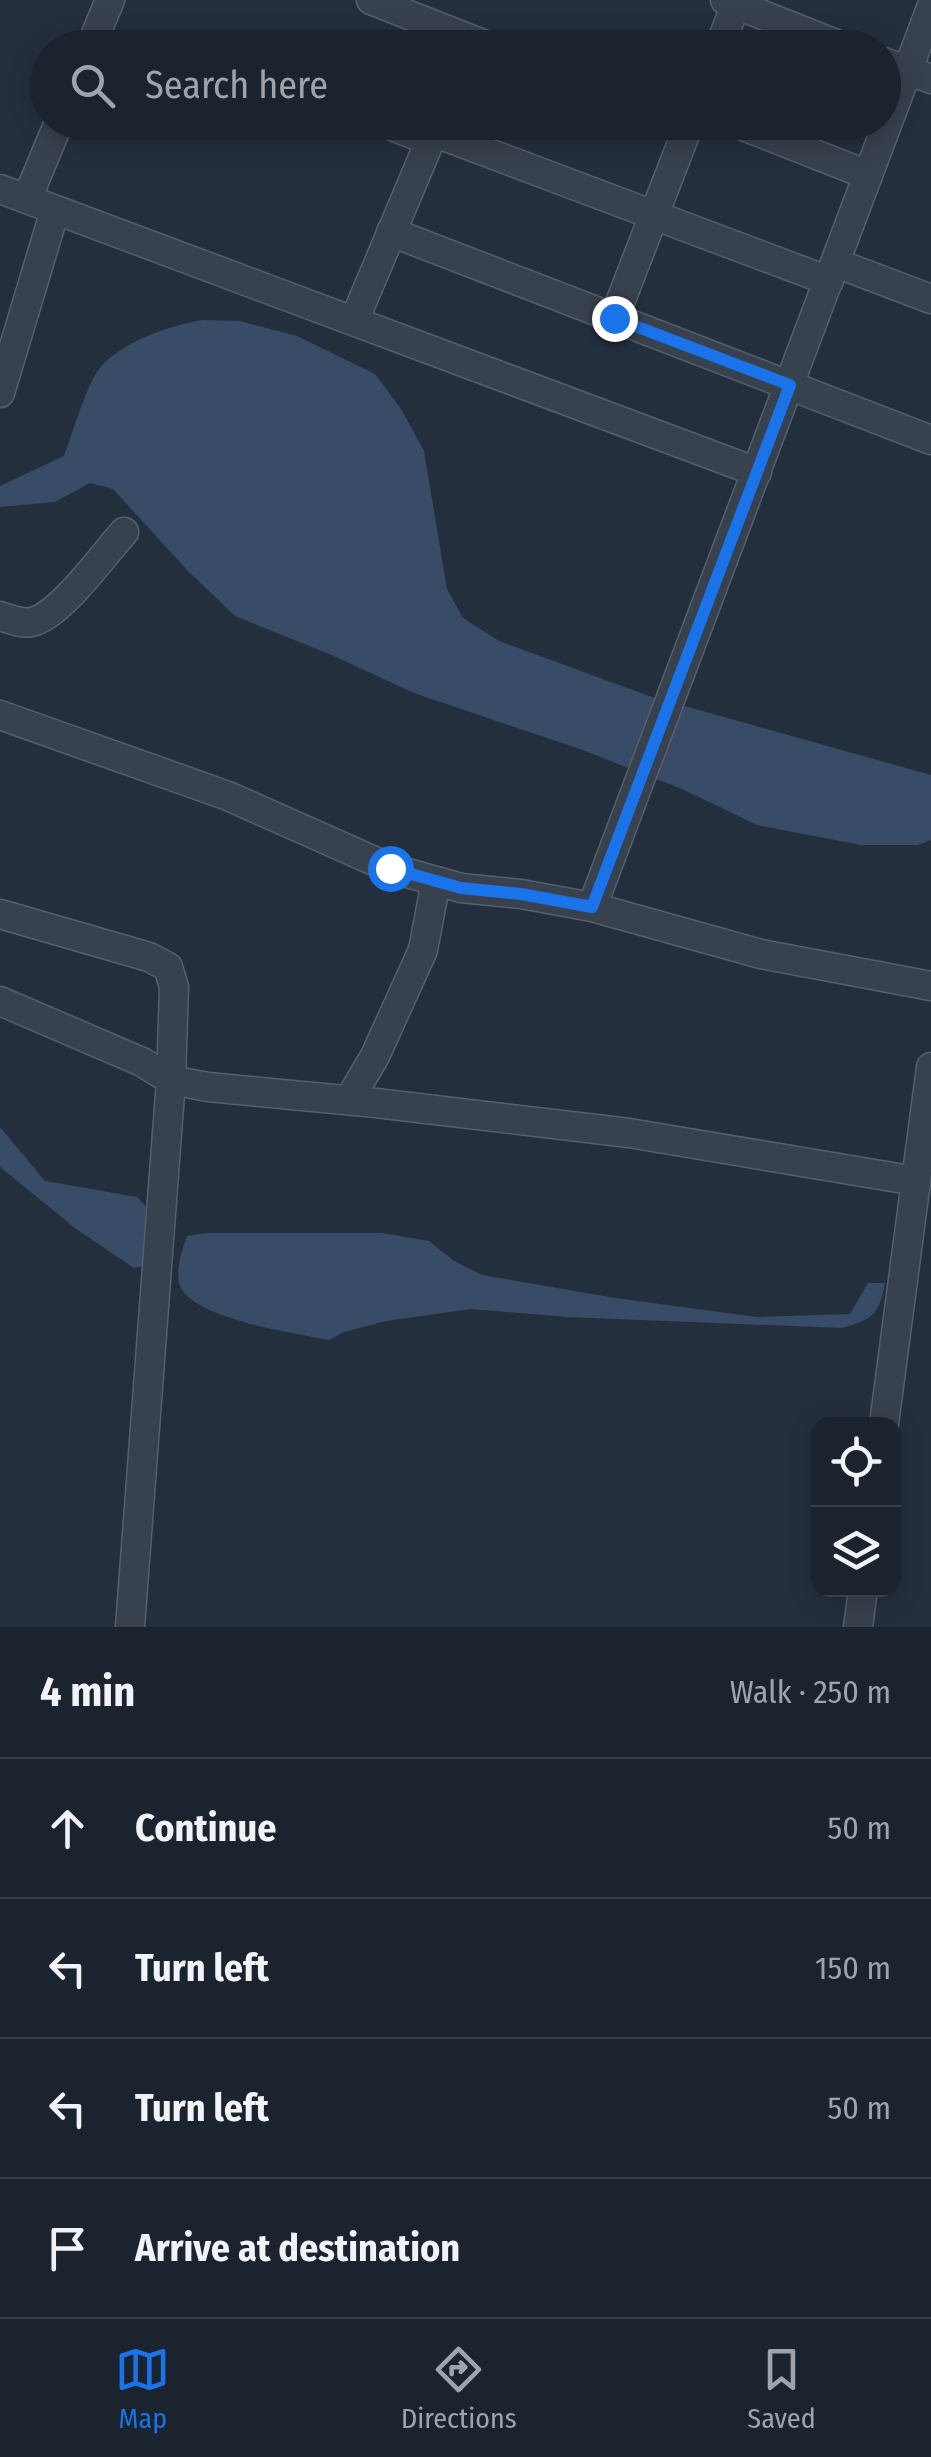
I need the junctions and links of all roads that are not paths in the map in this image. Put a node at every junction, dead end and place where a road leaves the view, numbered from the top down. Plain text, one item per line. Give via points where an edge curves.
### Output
1 (110, 0) edge
2 (371, 0) edge
3 (731, 2) edge
4 (931, 8) edge
5 (98, 30) edge
6 (442, 30) edge
7 (724, 30) edge
8 (801, 30) edge
9 (907, 71) edge
10 (52, 140) edge
11 (431, 140) edge
12 (455, 140) edge
13 (683, 140) edge
14 (778, 140) edge
15 (881, 140) edge
16 (868, 175) junction
17 (0, 189) edge
18 (27, 199) junction
19 (56, 210) junction
20 (654, 215) junction
21 (391, 232) junction
22 (832, 272) junction
23 (931, 299) edge
24 (614, 318) junction
25 (354, 321) junction
26 (790, 385) junction
27 (0, 393) edge
28 (931, 440) edge
29 (757, 472) junction
30 (124, 532) dead end
31 (0, 616) edge
32 (0, 716) edge
33 (436, 881) junction
34 (592, 907) junction
35 (0, 914) edge
36 (931, 986) edge
37 (0, 1001) edge
38 (931, 1067) edge
39 (171, 1080) junction
40 (349, 1100) junction
41 (916, 1181) junction
42 (885, 1417) edge
43 (861, 1597) edge
44 (130, 1627) edge
45 (858, 1627) edge

1 - 5 street
2 - 6 street
3 - 7 street
3 - 8 street
4 - 9 street
10 - 18 street
11 - 21 street
12 - 20 street
13 - 20 street
14 - 16 street
15 - 16 street
16 - 22 street
17 - 18 street
18 - 19 street
19 - 25 street
19 - 27 street
20 - 22 street
20 - 24 street
21 - 24 street
21 - 25 street
22 - 23 street
22 - 26 street
24 - 26 street
25 - 29 street
26 - 28 street
26 - 29 street
29 - 34 street
30 - 31 street via 44,616 32,622
32 - 33 street via 228,796 390,868
33 - 34 street
33 - 40 street via 423,950
34 - 36 street via 761,954
35 - 39 street via 168,967 174,987
37 - 39 street
38 - 41 street
39 - 40 street
39 - 44 street
40 - 41 street via 629,1133
41 - 42 street
43 - 45 street

